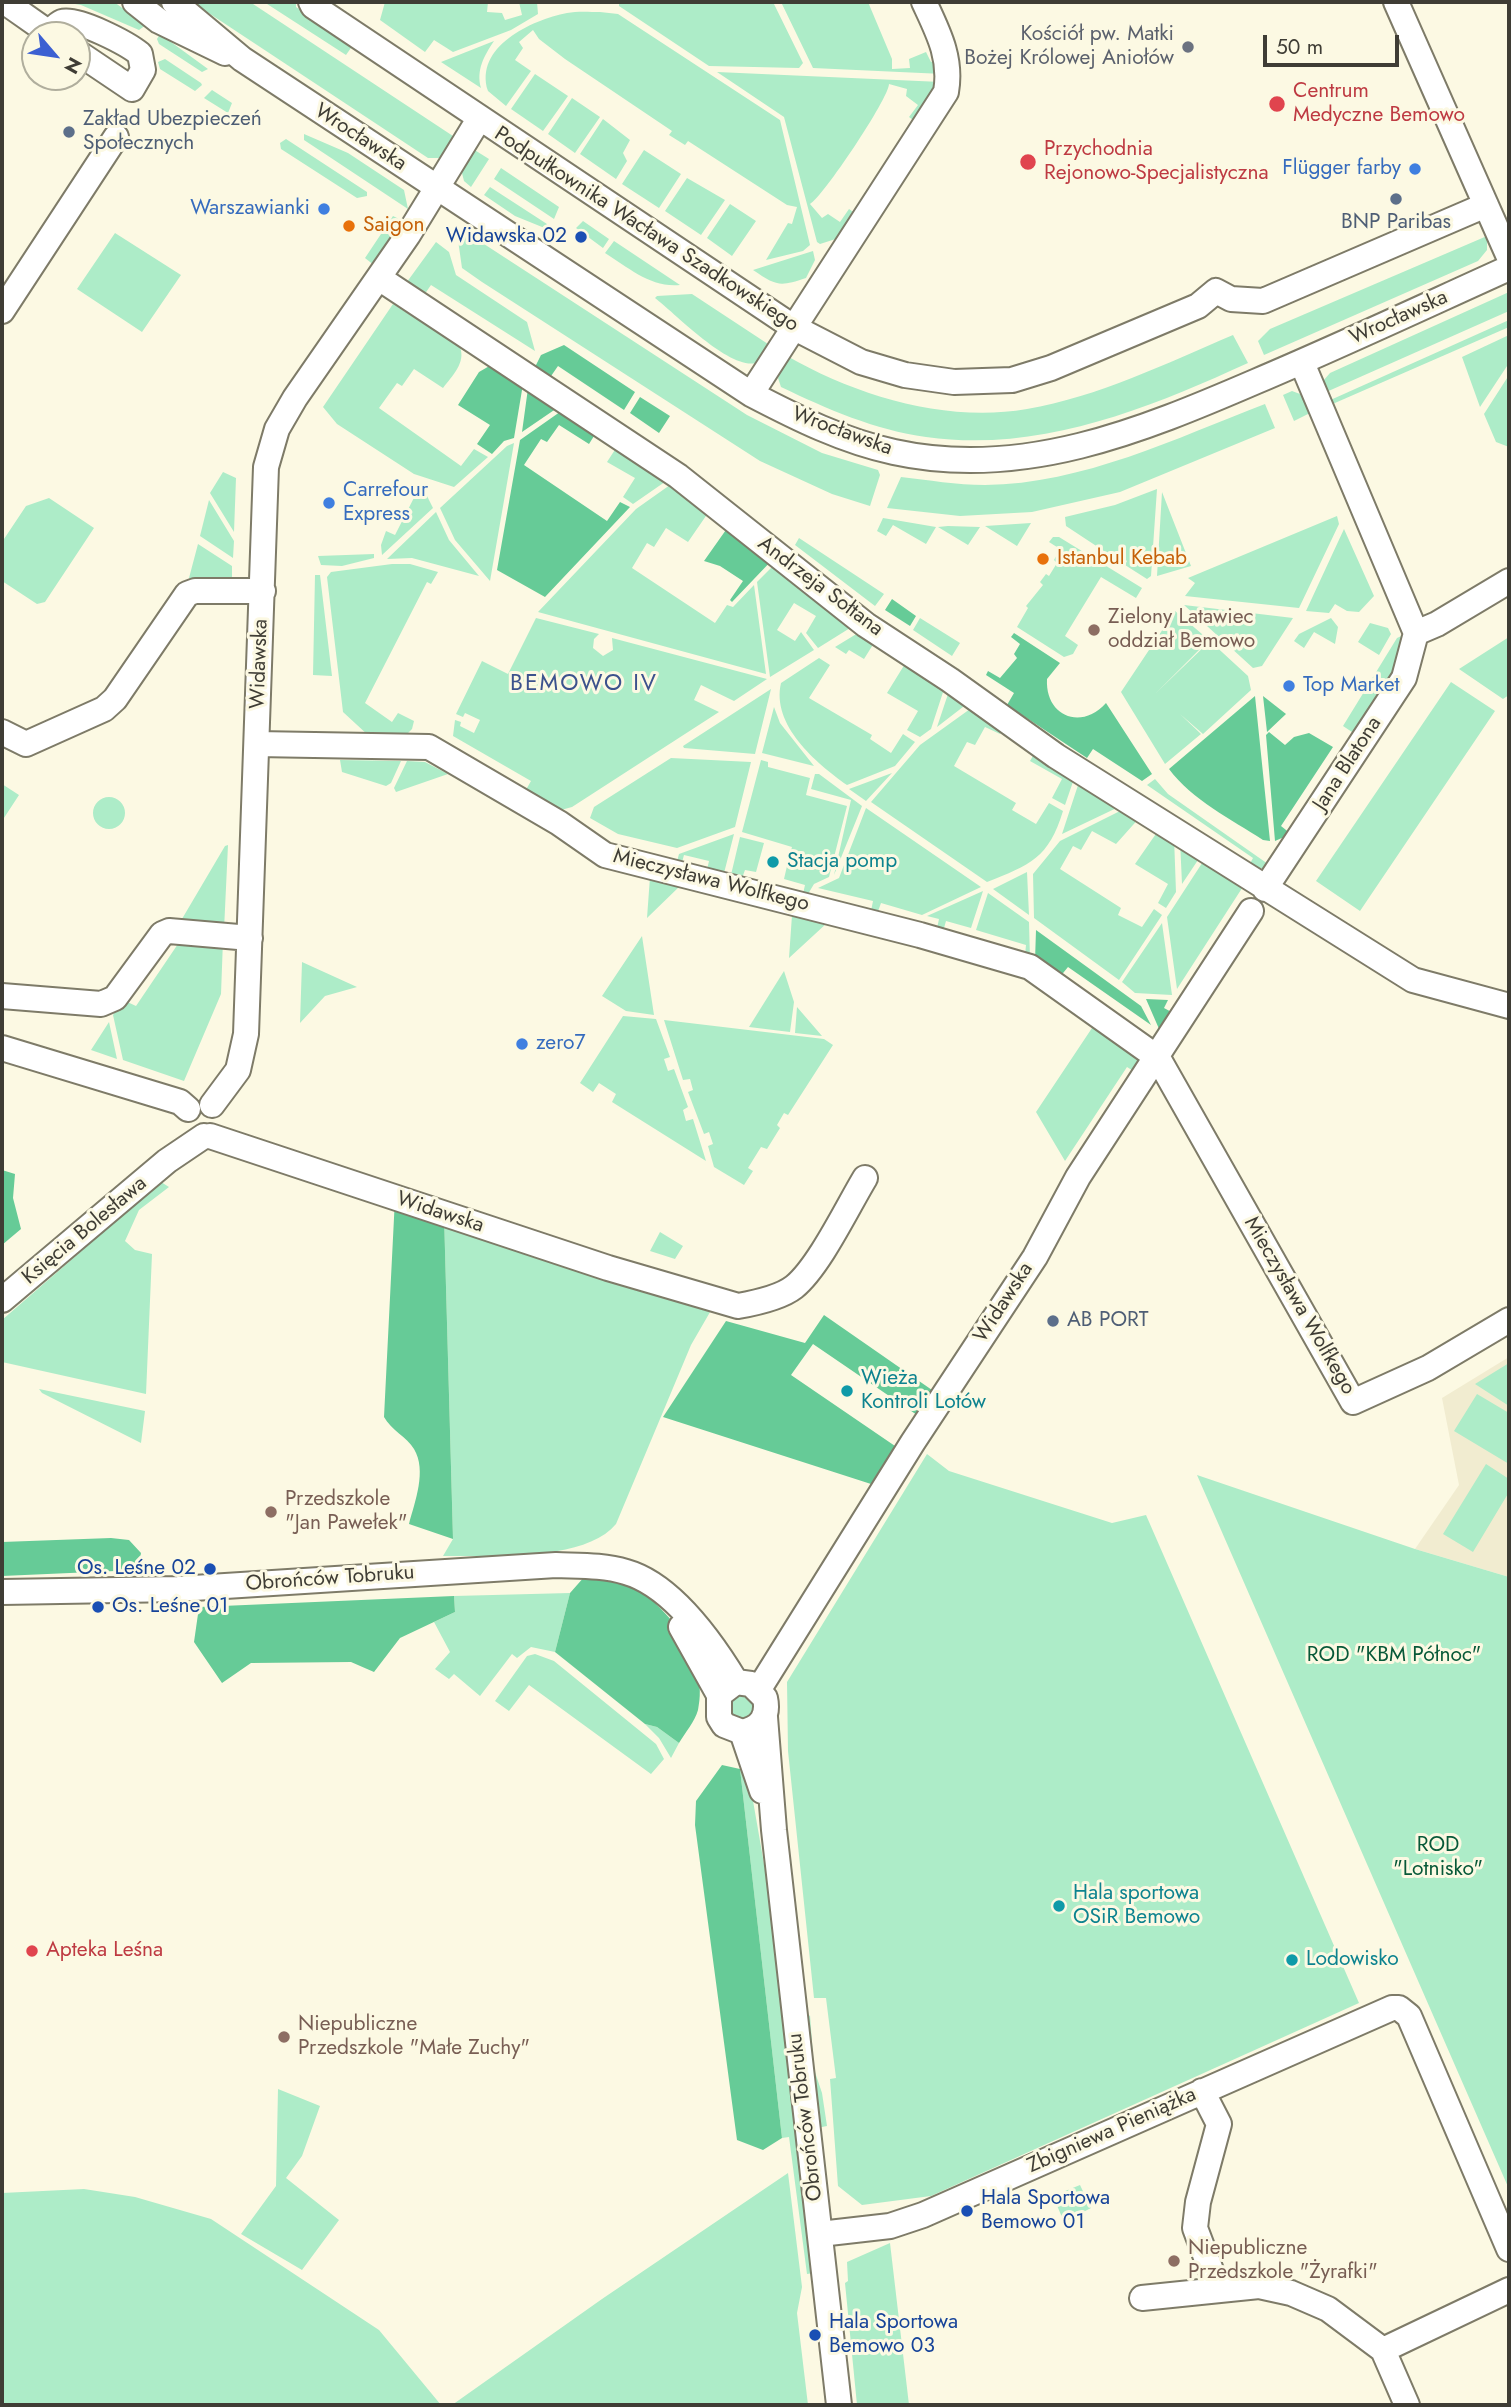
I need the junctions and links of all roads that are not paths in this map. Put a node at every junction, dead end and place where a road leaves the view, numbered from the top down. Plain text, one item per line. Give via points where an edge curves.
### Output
1 (135, 2) edge
2 (174, 2) edge
3 (311, 2) edge
4 (924, 2) edge
5 (1396, 2) edge
6 (7, 7) edge
7 (29, 21) edge
8 (91, 29) edge
9 (242, 59) junction
10 (91, 61) edge
11 (479, 119) junction
12 (116, 137) dead end
13 (436, 188) junction
14 (1486, 205) junction
15 (1509, 257) edge
16 (1509, 268) edge
17 (379, 278) junction
18 (2, 311) edge
19 (793, 327) junction
20 (1301, 363) junction
21 (751, 394) junction
22 (1509, 581) edge
23 (262, 591) junction
24 (1416, 633) junction
25 (2, 732) edge
26 (257, 744) junction
27 (1265, 889) junction
28 (1251, 911) dead end
29 (250, 938) junction
30 (2, 996) edge
31 (1509, 1006) edge
32 (2, 1048) edge
33 (1158, 1058) junction
34 (203, 1121) junction
35 (865, 1178) dead end
36 (2, 1300) edge
37 (1509, 1320) edge
38 (2, 1592) edge
39 (733, 1694) junction
40 (765, 1717) junction
41 (742, 1732) junction
42 (774, 1830) junction
43 (1202, 2091) junction
44 (820, 2234) junction
45 (1509, 2249) edge
46 (1218, 2289) junction
47 (1509, 2290) edge
48 (1142, 2298) dead end
49 (1383, 2350) junction
50 (839, 2405) edge
51 (1407, 2405) edge

1 - 9 street, Wrocławska via 204,45
2 - 9 street, Wrocławska
3 - 11 street, Podpułkownika Wacława Szadkowskiego
4 - 19 street via 944,47 950,72 946,92
5 - 14 street
6 - 7 street
8 - 10 street via 140,54 141,76 132,89
9 - 13 street, Wrocławska
11 - 13 street, Widawska
11 - 19 street, Podpułkownika Wacława Szadkowskiego
12 - 18 street
13 - 17 street, Widawska
13 - 21 street, Wrocławska
14 - 15 street
14 - 19 street, Podpułkownika Wacława Szadkowskiego via 1263,301 1231,299 1216,290 1198,306 1012,380 954,382 905,374 861,362
16 - 20 street, Wrocławska
17 - 23 street, Widawska via 277,429 266,467
17 - 27 street, Andrzeja Sołtana via 678,476 866,625 1056,756
19 - 21 street
20 - 21 street, Wrocławska via 1103,442 988,461 893,452 806,422
20 - 24 street
22 - 24 street
23 - 25 street, Widawska via 187,594 124,688 104,709 26,744
23 - 26 street, Widawska
24 - 27 street, Jana Blatona via 1404,678
26 - 29 street, Widawska
26 - 33 street, Mieczysława Wolfkego via 429,747 605,855 1030,967
27 - 31 street via 1413,979
28 - 33 street
29 - 30 street via 162,933 115,998 101,1004
29 - 34 street, Widawska via 243,1055
32 - 34 street, Widawska via 180,1102
33 - 37 street, Mieczysława Wolfkego via 1353,1402 1428,1368
33 - 39 street, Widawska via 913,1442
34 - 35 street, Widawska via 242,1146 608,1268 738,1306 794,1287 810,1269
34 - 36 street, Księcia Bolesława via 167,1161
38 - 39 street, Obrońców Tobruku via 178,1589 599,1566 629,1572 693,1620
39 - 40 street, Obrońców Tobruku via 765,1698
39 - 41 street, Obrońców Tobruku via 724,1725
40 - 41 street via 760,1725
40 - 42 street, Obrońców Tobruku
41 - 42 street, Obrońców Tobruku
42 - 44 street, Obrońców Tobruku
43 - 44 street, Zbigniewa Pieniążka via 923,2215 890,2226
43 - 45 street, Zbigniewa Pieniążka via 1385,2009 1399,2008 1409,2017
43 - 46 street via 1219,2124 1195,2228
44 - 50 street, Obrońców Tobruku
46 - 48 street
46 - 49 street via 1259,2286 1291,2293 1328,2309
47 - 49 street
49 - 51 street

